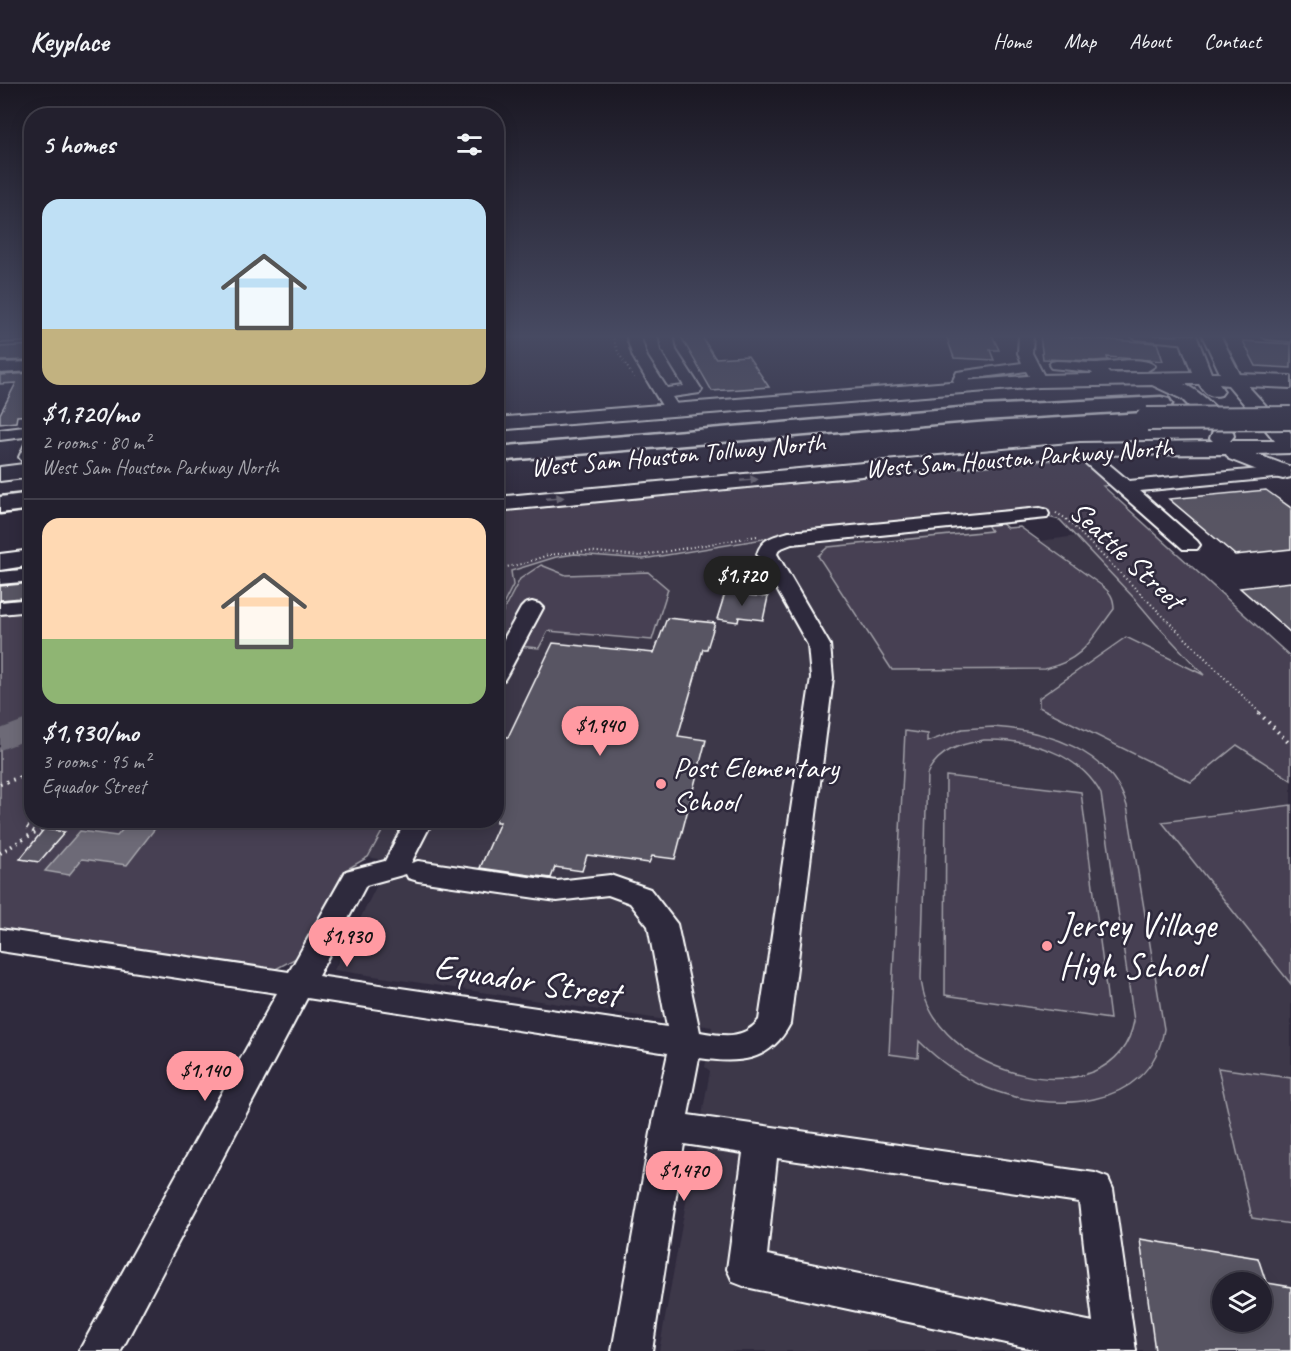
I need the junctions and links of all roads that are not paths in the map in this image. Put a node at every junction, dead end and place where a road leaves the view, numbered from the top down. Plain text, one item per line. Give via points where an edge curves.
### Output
1 (663, 394) edge
2 (684, 394) edge
3 (813, 394) edge
4 (1191, 394) edge
5 (1217, 394) edge
6 (1245, 394) edge
7 (1270, 394) edge
8 (667, 401) junction
9 (1291, 404) edge
10 (1154, 411) junction
11 (1291, 418) edge
12 (504, 423) edge
13 (24, 432) edge
14 (0, 435) edge
15 (1196, 446) junction
16 (1260, 446) junction
17 (1291, 447) edge
18 (1080, 449) junction
19 (504, 453) edge
20 (24, 461) edge
21 (504, 470) edge
22 (0, 474) edge
23 (1287, 475) edge
24 (1125, 488) junction
25 (24, 502) edge
26 (504, 503) edge
27 (0, 505) edge
28 (1045, 512) road end
29 (24, 521) edge
30 (0, 525) edge
31 (1190, 545) dead end
32 (0, 562) edge
33 (24, 566) edge
34 (24, 569) edge
35 (0, 578) edge
36 (24, 606) edge
37 (0, 608) edge
38 (532, 608) dead end
39 (504, 660) edge
40 (416, 828) edge
41 (418, 871) dead end
42 (0, 940) edge
43 (298, 985) junction
44 (686, 1044) junction
45 (669, 1127) junction
46 (762, 1140) junction
47 (1116, 1349) edge
48 (99, 1351) edge
49 (632, 1351) edge

1 - 8 street
2 - 8 street
3 - 8 main road
4 - 15 main road via 1224,436
5 - 16 main road
6 - 17 main road
7 - 11 main road
8 - 12 main road
9 - 10 highway, West Sam Houston Tollway North
10 - 11 highway, West Sam Houston Tollway North, bridge
10 - 19 highway, West Sam Houston Tollway North via 983,413
10 - 21 highway, West Sam Houston Tollway North
13 - 14 street
15 - 16 main road, West Sam Houston Parkway North
15 - 18 main road, West Sam Houston Parkway North
15 - 23 main road via 1240,455
16 - 17 main road, West Sam Houston Parkway North
16 - 23 street
18 - 24 street
26 -> 18 main road, West Sam Houston Parkway North
20 - 22 main road
23 - 24 street
24 - 31 street
25 - 27 highway
28 - 44 street, Equador Street via 789,538 770,545 767,554 819,645 822,678 774,1024 765,1039 748,1048
29 - 30 highway
32 - 33 main road
34 - 35 street
36 - 37 street
38 - 39 street
40 - 43 street via 395,868 356,878
41 - 44 street via 557,891 610,885 640,896 662,924
42 - 43 street, Equador Street
43 - 44 street, Equador Street
43 - 48 street
44 - 45 street
45 - 46 street
45 - 49 street
46 - 47 street via 1095,1189
46 - 47 street via 746,1269

